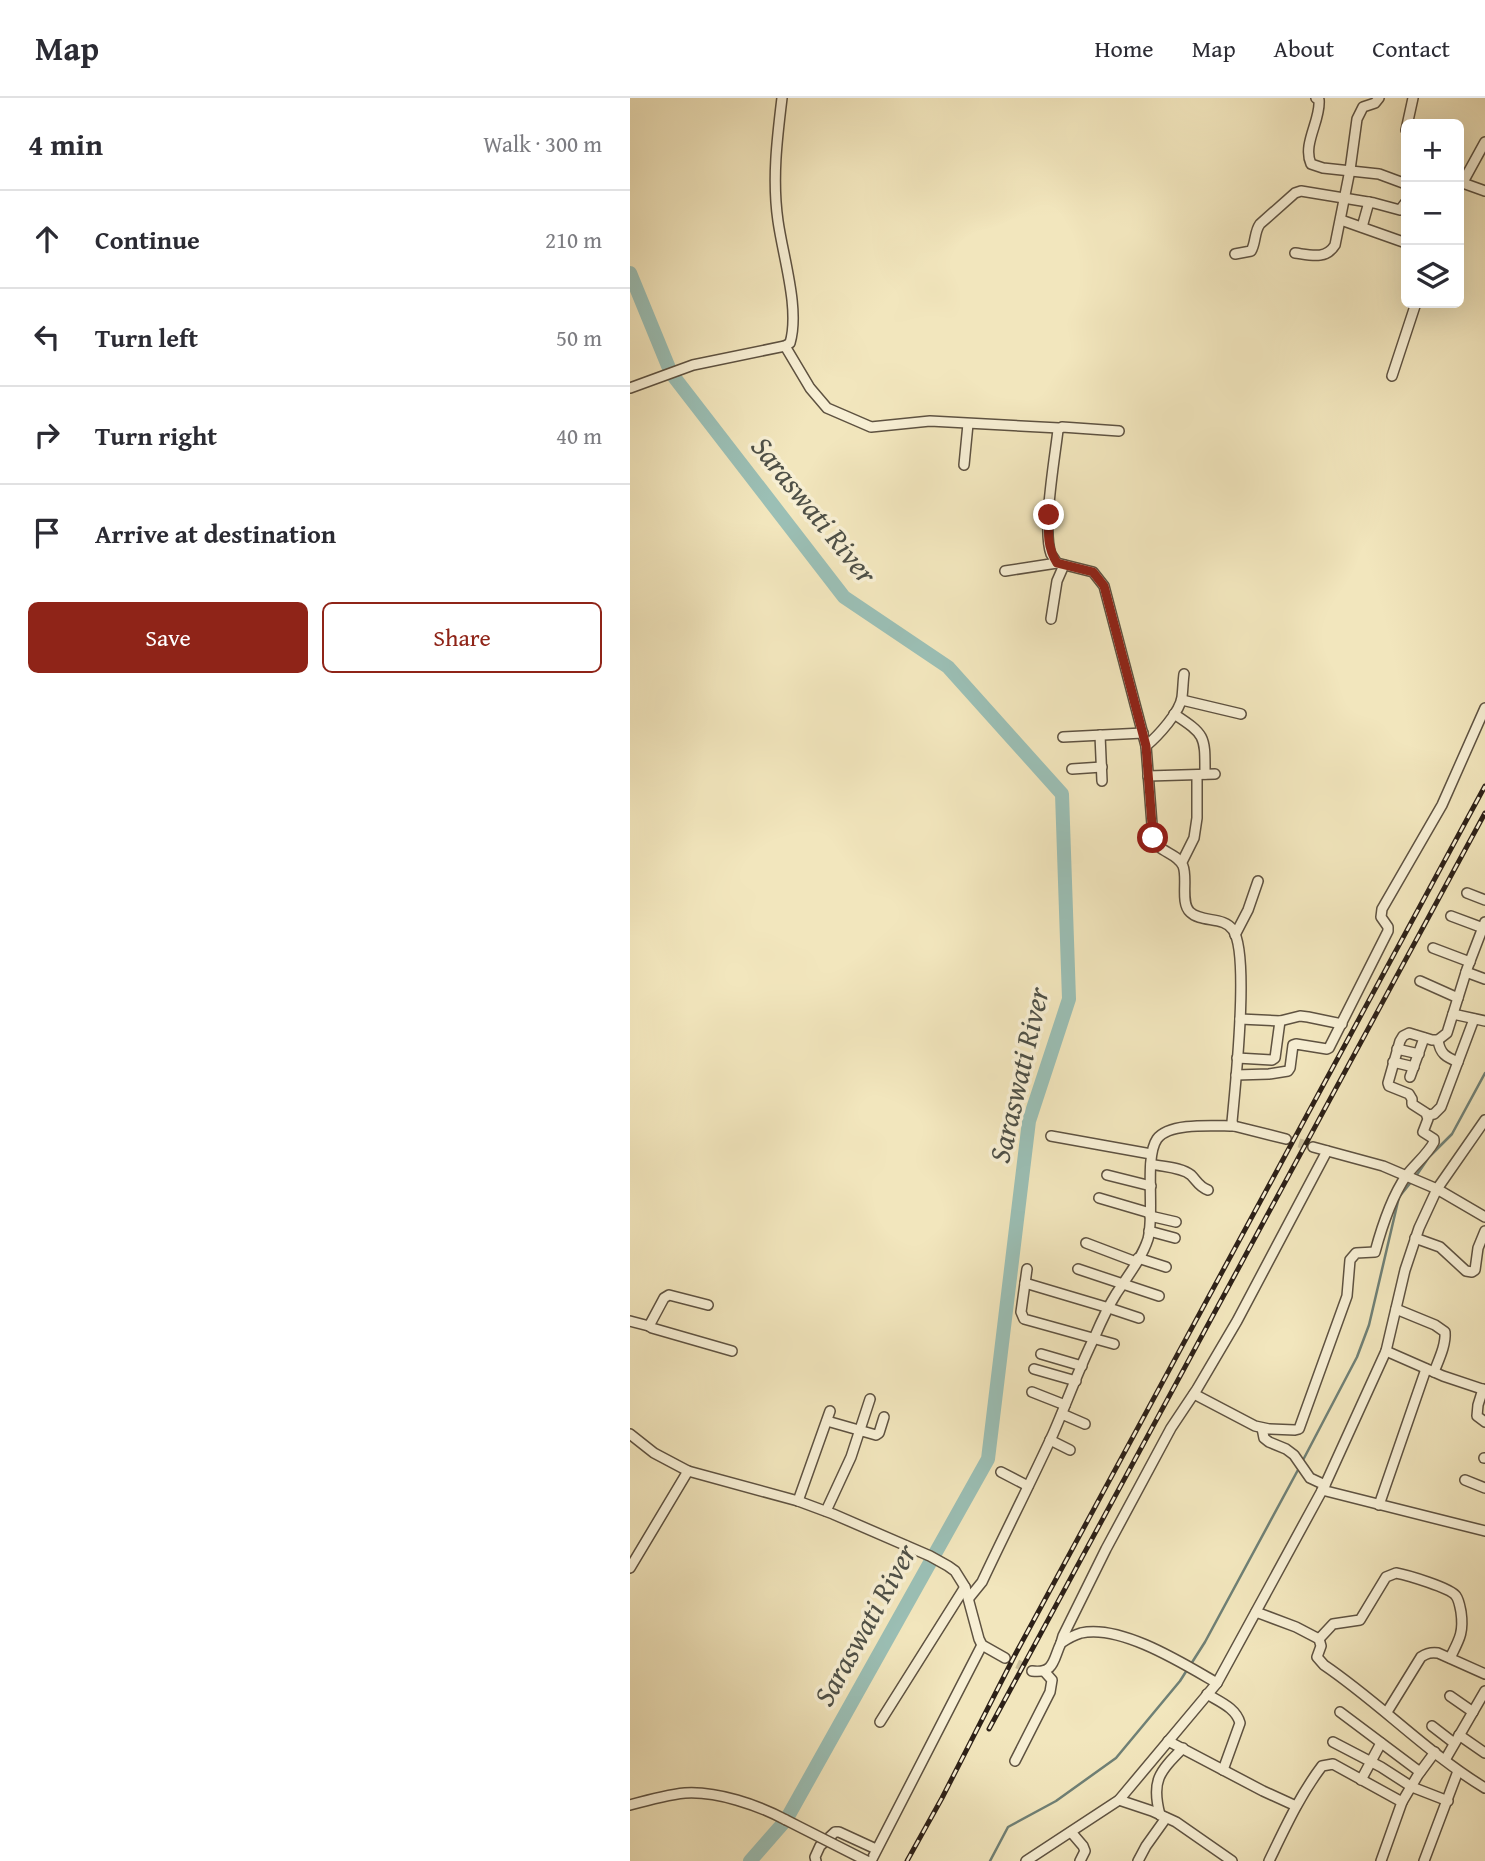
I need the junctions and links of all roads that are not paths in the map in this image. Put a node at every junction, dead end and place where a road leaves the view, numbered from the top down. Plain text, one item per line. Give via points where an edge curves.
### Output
1 (782, 98) edge
2 (1316, 98) edge
3 (1379, 98) edge
4 (1413, 98) edge
5 (1408, 119) edge
6 (1484, 146) edge
7 (1350, 170) junction
8 (1464, 177) edge
9 (1401, 182) edge
10 (1464, 183) edge
11 (1485, 191) edge
12 (1345, 199) junction
13 (1369, 202) junction
14 (1401, 210) edge
15 (1341, 220) junction
16 (1362, 227) junction
17 (1401, 241) edge
18 (1294, 253) dead end
19 (1235, 254) dead end
20 (1414, 308) edge
21 (785, 346) junction
22 (1392, 376) dead end
23 (630, 388) edge
24 (968, 424) junction
25 (1059, 428) junction
26 (1119, 431) dead end
27 (964, 466) dead end
28 (1061, 564) junction
29 (1004, 571) dead end
30 (1051, 619) dead end
31 (1184, 674) dead end
32 (1182, 700) junction
33 (1485, 708) edge
34 (1174, 714) junction
35 (1241, 714) dead end
36 (1143, 733) junction
37 (1100, 735) junction
38 (1063, 737) dead end
39 (1146, 746) junction
40 (1102, 767) junction
41 (1072, 769) dead end
42 (1206, 774) junction
43 (1148, 776) junction
44 (1102, 781) dead end
45 (1182, 862) junction
46 (1258, 881) dead end
47 (1467, 893) dead end
48 (1485, 900) edge
49 (1451, 916) dead end
50 (1484, 925) edge
51 (1235, 934) junction
52 (1481, 945) edge
53 (1433, 948) dead end
54 (1470, 962) junction
55 (1466, 972) junction
56 (1485, 979) edge
57 (1420, 981) dead end
58 (1458, 998) junction
59 (1454, 1014) junction
60 (1240, 1018) junction
61 (1474, 1019) junction
62 (1280, 1021) junction
63 (1485, 1021) edge
64 (1342, 1024) junction
65 (1424, 1038) junction
66 (1438, 1040) junction
67 (1397, 1049) junction
68 (1419, 1054) junction
69 (1237, 1058) junction
70 (1393, 1062) junction
71 (1458, 1062) junction
72 (1414, 1067) junction
73 (1236, 1075) junction
74 (1410, 1077) dead end
75 (1428, 1115) junction
76 (1485, 1120) edge
77 (1234, 1126) junction
78 (1051, 1136) dead end
79 (1286, 1139) tunnel mouth
80 (1313, 1147) tunnel mouth
81 (1326, 1151) junction
82 (1151, 1159) junction
83 (1107, 1175) dead end
84 (1411, 1179) junction
85 (1151, 1186) junction
86 (1437, 1189) junction
87 (1208, 1190) dead end
88 (1099, 1198) dead end
89 (1150, 1214) junction
90 (1485, 1217) edge
91 (1176, 1222) dead end
92 (1149, 1231) junction
93 (1485, 1231) edge
94 (1175, 1238) dead end
95 (1415, 1238) junction
96 (1086, 1243) dead end
97 (1137, 1260) junction
98 (1166, 1267) dead end
99 (1027, 1269) dead end
100 (1078, 1269) dead end
101 (1025, 1283) junction
102 (1123, 1284) junction
103 (1159, 1296) dead end
104 (708, 1305) dead end
105 (1109, 1308) junction
106 (1396, 1308) junction
107 (1139, 1318) dead end
108 (630, 1321) edge
109 (649, 1326) junction
110 (1093, 1339) junction
111 (1114, 1344) dead end
112 (732, 1351) dead end
113 (1387, 1351) junction
114 (1041, 1354) dead end
115 (1082, 1366) junction
116 (1034, 1369) dead end
117 (1430, 1370) junction
118 (1076, 1381) junction
119 (1484, 1390) edge
120 (1032, 1392) dead end
121 (1194, 1394) junction
122 (870, 1399) dead end
123 (1063, 1410) junction
124 (884, 1417) dead end
125 (1485, 1422) edge
126 (1085, 1424) dead end
127 (1262, 1428) junction
128 (860, 1430) junction
129 (630, 1434) edge
130 (1050, 1440) junction
131 (1070, 1450) dead end
132 (688, 1471) junction
133 (1001, 1472) dead end
134 (1465, 1480) dead end
135 (1028, 1486) junction
136 (1323, 1488) junction
137 (1485, 1488) edge
138 (799, 1501) junction
139 (1379, 1504) junction
140 (826, 1511) junction
141 (1485, 1530) edge
142 (630, 1568) edge
143 (965, 1587) junction
144 (970, 1598) junction
145 (1256, 1612) junction
146 (1319, 1639) junction
147 (1061, 1643) junction
148 (982, 1645) junction
149 (1005, 1658) tunnel mouth
150 (1450, 1658) junction
151 (1032, 1671) tunnel mouth
152 (1044, 1671) junction
153 (1485, 1674) edge
154 (1217, 1683) junction
155 (1485, 1691) edge
156 (1207, 1694) junction
157 (1450, 1696) dead end
158 (1340, 1712) dead end
159 (1387, 1712) junction
160 (1473, 1712) junction
161 (880, 1722) dead end
162 (1432, 1726) dead end
163 (1457, 1739) junction
164 (1168, 1741) junction
165 (1333, 1741) dead end
166 (1381, 1743) junction
167 (1343, 1746) junction
168 (1182, 1748) junction
169 (1435, 1752) junction
170 (1485, 1753) edge
171 (1445, 1760) junction
172 (1015, 1761) dead end
173 (1371, 1762) junction
174 (1333, 1763) junction
175 (1223, 1770) junction
176 (1420, 1772) junction
177 (1458, 1772) junction
178 (1361, 1780) junction
179 (1412, 1787) junction
180 (1485, 1788) edge
181 (1119, 1800) junction
182 (1448, 1801) junction
183 (1402, 1802) junction
184 (630, 1805) edge
185 (1296, 1806) junction
186 (1163, 1817) junction
187 (1071, 1832) junction
188 (876, 1849) junction
189 (816, 1861) edge
190 (869, 1861) edge
191 (1026, 1861) edge
192 (1080, 1861) edge
193 (1138, 1861) edge
194 (1231, 1861) edge
195 (1269, 1861) edge
196 (1381, 1861) edge
197 (1424, 1861) edge

1 - 21 street via 775,166 794,323 790,343
2 - 7 street via 1320,107 1309,161 1323,168
3 - 7 street via 1360,110
4 - 5 street
6 - 8 street
7 - 9 street
7 - 12 street
10 - 11 street
12 - 13 street
12 - 15 street
12 - 19 street via 1295,193 1260,224 1251,251
13 - 14 street
13 - 16 street
15 - 16 street
15 - 18 street via 1331,251 1318,256
16 - 17 street
20 - 22 street
21 - 23 street via 693,365
21 - 24 street via 827,408 871,427 930,421
24 - 25 street
24 - 27 street
25 - 26 street
25 - 28 street via 1048,538 1051,553
28 - 29 street
28 - 30 street
28 - 36 street via 1093,572 1104,586
31 - 32 street
32 - 34 street
32 - 35 street
33 - 64 street via 1442,805 1382,909 1388,931
34 - 39 street
34 - 42 street via 1202,735
36 - 37 street
36 - 39 street
37 - 38 street
37 - 40 street
39 - 43 street
40 - 41 street
40 - 44 street
42 - 43 street
42 - 45 street via 1194,838
43 - 45 street via 1155,844
45 - 51 street via 1187,909 1192,915 1222,922
46 - 51 street
47 - 48 street
49 - 50 street
50 - 52 street
51 - 60 street
52 - 54 street
53 - 54 street
54 - 55 street
55 - 56 street
55 - 58 street
57 - 58 street
58 - 59 street
59 - 61 street
59 - 66 street via 1447,1033
60 - 62 street
60 - 69 street
61 - 63 street
61 - 71 street
62 - 64 street via 1300,1016
62 - 69 street via 1275,1058
64 - 73 street via 1327,1049 1293,1045 1288,1071
65 - 66 street
65 - 67 street via 1406,1034
65 - 68 street
66 - 71 street via 1441,1053
67 - 68 street
67 - 70 street
68 - 72 street
69 - 73 street
70 - 72 street
70 - 75 street via 1389,1086 1409,1094 1412,1104
71 - 75 street via 1441,1107
72 - 74 street
73 - 77 street
75 - 84 street via 1423,1132 1434,1142
76 - 86 street
77 - 79 street
77 - 82 street via 1165,1132 1157,1139
78 - 82 street
80 - 81 street
81 - 84 street via 1383,1166
81 - 121 street
82 - 85 street
82 - 87 street via 1186,1172
83 - 85 street
84 - 86 street
84 - 127 street via 1388,1214 1375,1252 1356,1253 1350,1260 1347,1296 1299,1429
85 - 89 street
86 - 90 street
86 - 95 street
88 - 89 street
89 - 91 street
89 - 92 street
92 - 94 street
92 - 97 street
93 - 95 street via 1472,1272 1440,1247
95 - 106 street
96 - 97 street
97 - 98 street
97 - 102 street
99 - 101 street
100 - 102 street
101 - 105 street
101 - 110 street via 1024,1319
102 - 103 street
102 - 105 street
104 - 109 street via 669,1295
105 - 107 street
105 - 110 street
106 - 113 street
106 - 117 street via 1445,1332
108 - 109 street
109 - 112 street
110 - 111 street
110 - 115 street
113 - 117 street
113 - 136 street
114 - 115 street
115 - 118 street
116 - 118 street
117 - 119 street
117 - 139 street
118 - 123 street
119 - 125 street via 1477,1416
120 - 123 street
121 - 127 street
121 - 147 street via 1105,1549
122 - 128 street
123 - 126 street
123 - 130 street
124 - 128 street via 878,1435
127 - 136 street via 1264,1438 1294,1455 1305,1473
128 - 138 street via 829,1416
128 - 140 street
129 - 132 street
130 - 131 street
130 - 135 street
132 - 138 street
132 - 142 street
133 - 135 street
134 - 137 street
135 - 144 street
136 - 139 street
136 - 145 street
138 - 140 street
139 - 141 street
140 - 143 street via 930,1556 955,1571
143 - 144 street
143 - 161 street
144 - 148 street
145 - 146 street
145 - 154 street
146 - 150 street via 1332,1624 1360,1620 1387,1577 1396,1573 1456,1596 1462,1629
146 - 159 street via 1318,1660
147 - 152 street via 1052,1667
147 - 154 street via 1091,1632 1133,1640
148 - 149 street
148 - 188 street
150 - 153 street
150 - 159 street via 1430,1652 1421,1657
151 - 152 street
152 - 172 street via 1052,1680 1050,1692
154 - 156 street
155 - 160 street
156 - 164 street
156 - 175 street via 1234,1711 1240,1723
157 - 160 street
158 - 166 street
159 - 169 street
160 - 163 street
162 - 163 street
163 - 170 street
163 - 171 street
164 - 168 street
164 - 181 street
165 - 167 street
166 - 173 street
166 - 176 street
167 - 173 street
167 - 174 street
168 - 175 street
168 - 186 street via 1159,1776 1156,1794
169 - 171 street
169 - 176 street
171 - 177 street
173 - 178 street
173 - 179 street
174 - 178 street
174 - 185 street via 1322,1766
175 - 185 street
176 - 179 street
177 - 180 street
177 - 182 street
178 - 183 street
179 - 182 street
179 - 183 street
181 - 186 street
181 - 187 street
182 - 197 street
183 - 196 street
184 - 190 street, bridge via 687,1793 736,1800 766,1809
185 - 195 street
186 - 193 street
186 - 194 street
187 - 191 street
187 - 192 street via 1085,1851
188 - 189 street via 835,1832 820,1846
188 - 190 street

